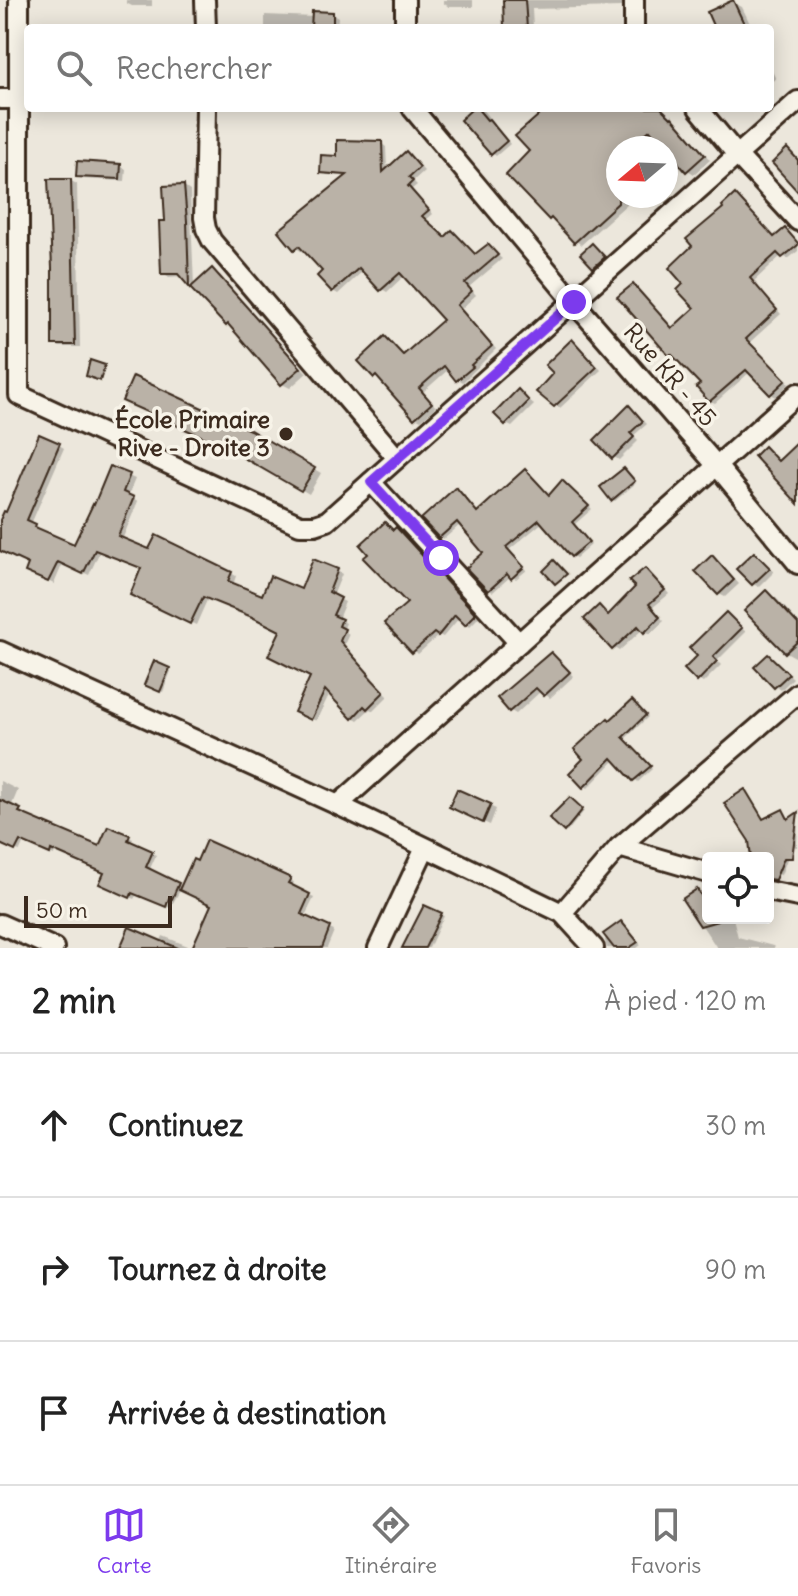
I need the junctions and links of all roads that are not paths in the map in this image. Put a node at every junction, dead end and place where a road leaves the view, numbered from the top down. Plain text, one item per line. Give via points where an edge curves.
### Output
1 (19, 0) edge
2 (205, 0) edge
3 (405, 0) edge
4 (634, 0) edge
5 (206, 24) edge
6 (405, 24) edge
7 (634, 24) edge
8 (16, 99) edge
9 (798, 101) edge
10 (206, 112) edge
11 (415, 112) edge
12 (701, 112) edge
13 (738, 156) junction
14 (798, 221) edge
15 (574, 302) junction
16 (0, 380) edge
17 (19, 380) junction
18 (798, 393) edge
19 (397, 458) junction
20 (717, 466) junction
21 (371, 482) junction
22 (798, 564) edge
23 (519, 643) junction
24 (0, 651) edge
25 (798, 693) edge
26 (338, 805) junction
27 (619, 847) junction
28 (425, 848) junction
29 (702, 871) edge
30 (774, 892) edge
31 (798, 897) edge
32 (562, 913) junction
33 (0, 924) edge
34 (584, 943) edge
35 (54, 948) edge
36 (378, 948) edge

1 - 8 street
2 - 5 street
3 - 6 street
4 - 7 street
8 - 17 street
9 - 13 street
10 - 19 street via 204,218 212,241
11 - 15 street, Rue KR - 45
12 - 13 street
13 - 14 street
13 - 15 street
15 - 19 street
15 - 20 street, Rue KR - 45
16 - 17 street
17 - 21 street via 19,395 300,525 327,521
18 - 20 street
19 - 21 street
20 - 22 street, Rue KR - 45
20 - 23 street
21 - 23 street
23 - 26 street
24 - 26 street
25 - 27 street
26 - 28 street
27 - 29 street
27 - 32 street
28 - 32 street
28 - 36 street
30 - 31 street
32 - 34 street
33 - 35 street

